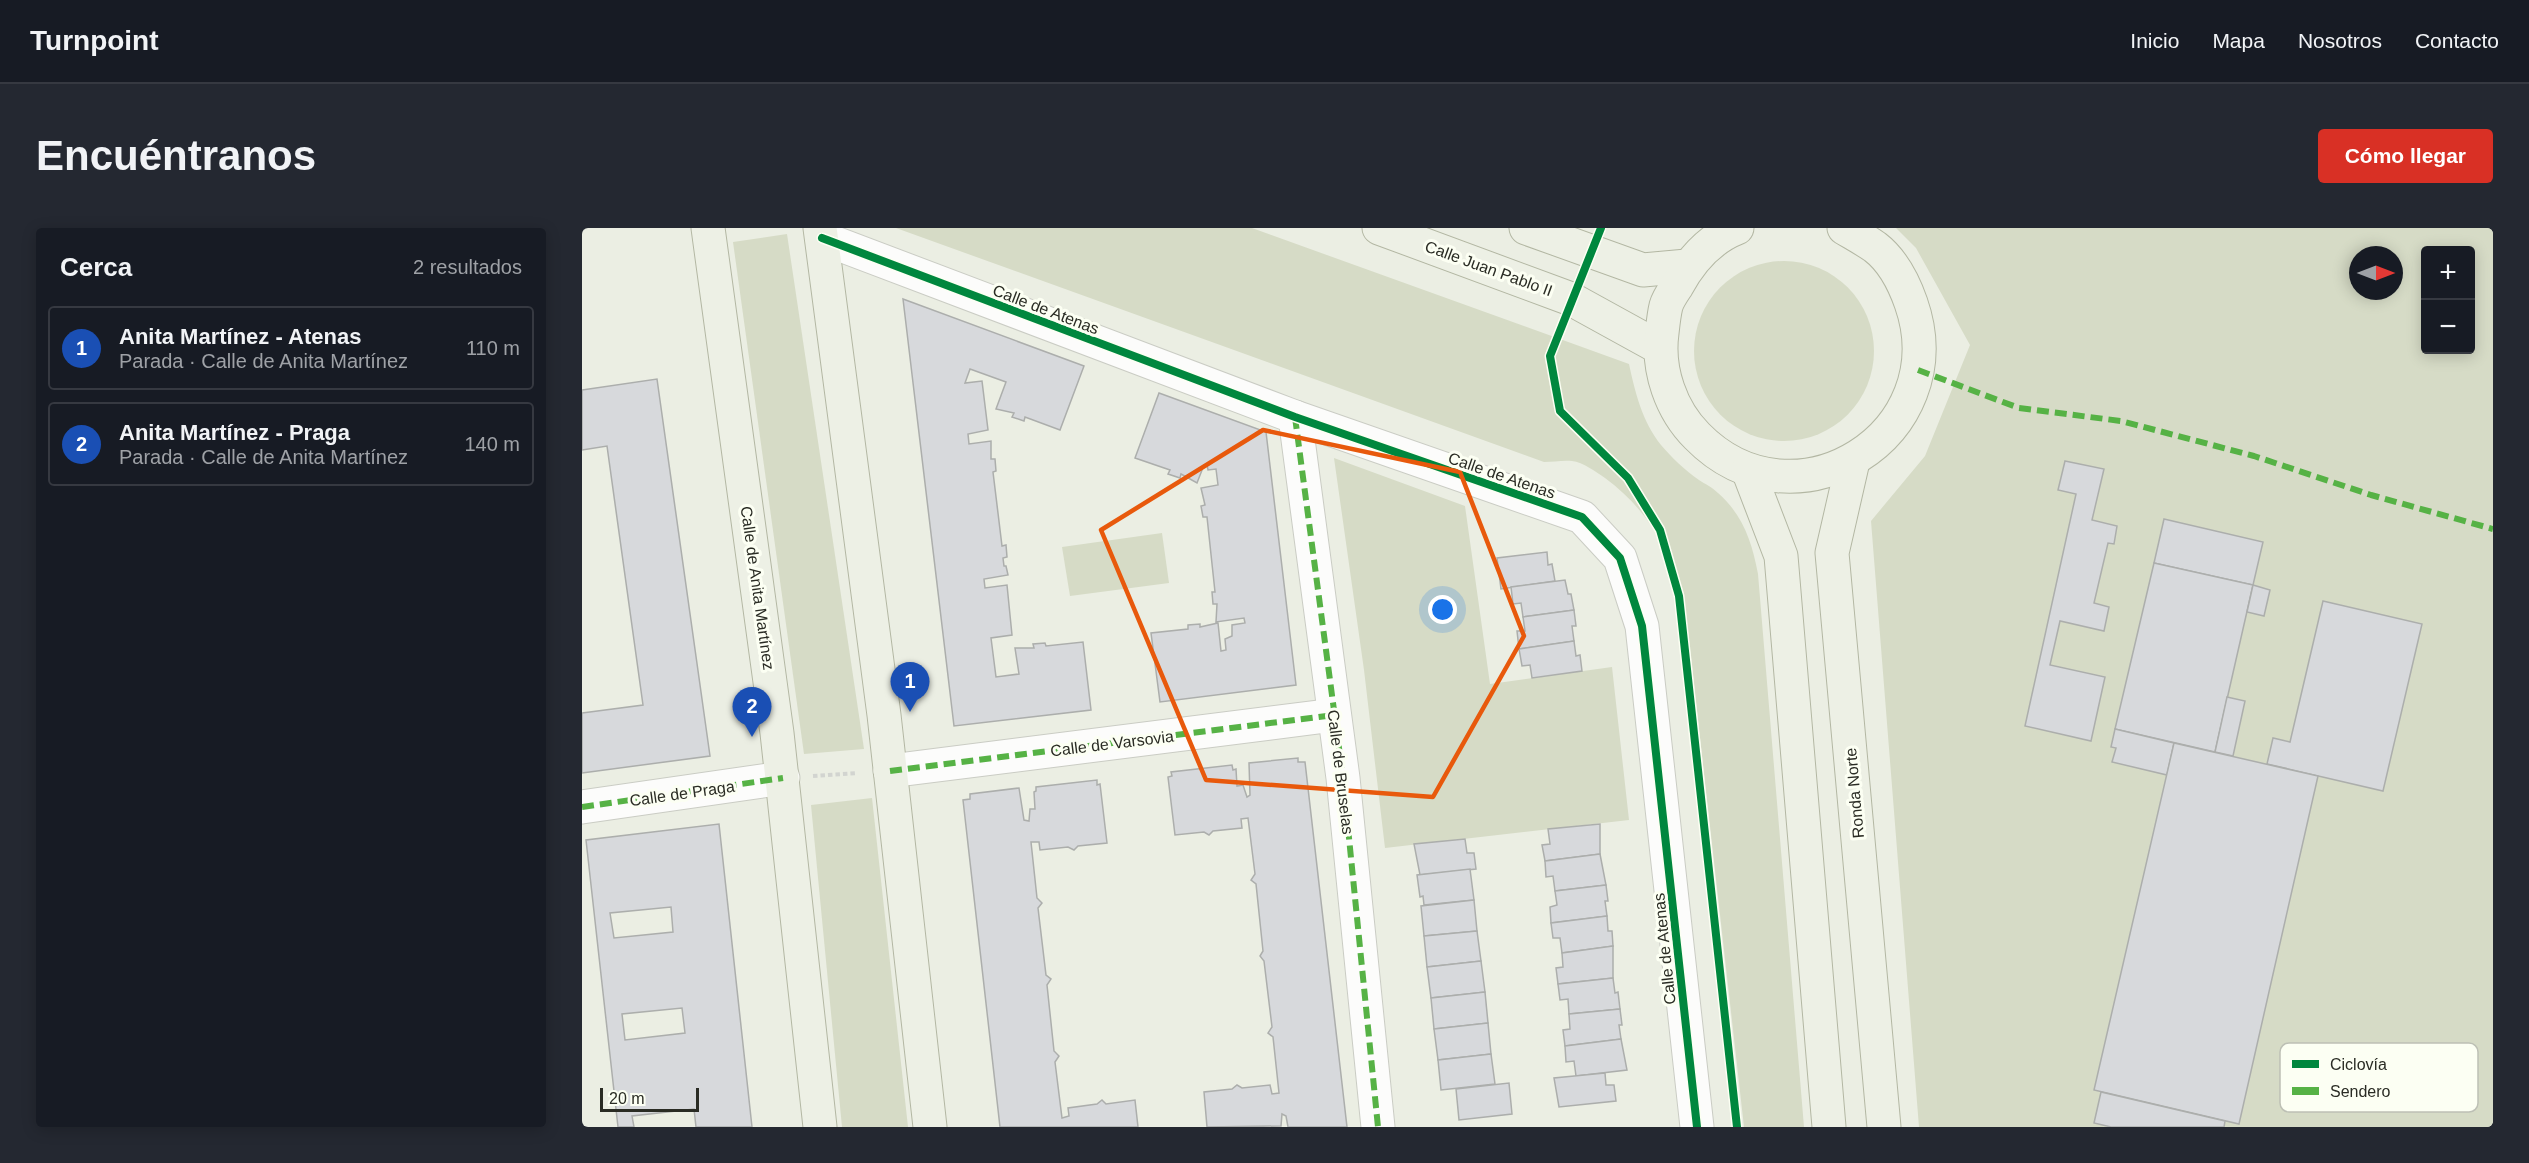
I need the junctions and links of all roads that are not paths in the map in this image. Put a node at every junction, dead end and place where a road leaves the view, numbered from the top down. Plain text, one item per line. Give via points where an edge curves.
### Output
1 (708, 228) edge
2 (1379, 228) edge
3 (1526, 228) edge
4 (1844, 228) edge
5 (1729, 230) edge
6 (821, 233) edge
7 (1687, 266) junction
8 (1660, 348) junction
9 (1294, 417) junction
10 (1853, 461) junction
11 (1748, 470) junction
12 (1334, 715) junction
13 (890, 771) junction
14 (783, 778) junction
15 (582, 807) edge
16 (820, 1127) edge
17 (930, 1127) edge
18 (1378, 1127) edge
19 (1697, 1127) edge
20 (1828, 1127) edge
21 (1884, 1127) edge

1 - 14 main road, Calle de Anita Martínez
2 - 8 main road, Calle Juan Pablo II via 1571,299
3 - 7 main road via 1643,270
4 - 10 main road via 1876,248 1904,283 1919,325 1918,370 1903,412 1881,440
5 - 7 main road
6 - 9 street, Calle de Atenas
6 - 13 main road
7 - 8 main road via 1666,305
8 - 11 main road via 1666,387 1684,423 1712,452
9 - 12 street, Calle de Bruselas
9 - 19 street, Calle de Atenas via 1582,517 1620,558 1642,626
10 - 11 main road via 1819,474 1783,477
10 - 21 main road, Ronda Norte via 1832,553
11 - 20 main road via 1781,556
12 - 13 street, Calle de Varsovia
12 - 18 street, Calle de Bruselas
13 - 17 main road
14 - 15 street, Calle de Praga
14 - 16 main road, Calle de Anita Martínez

